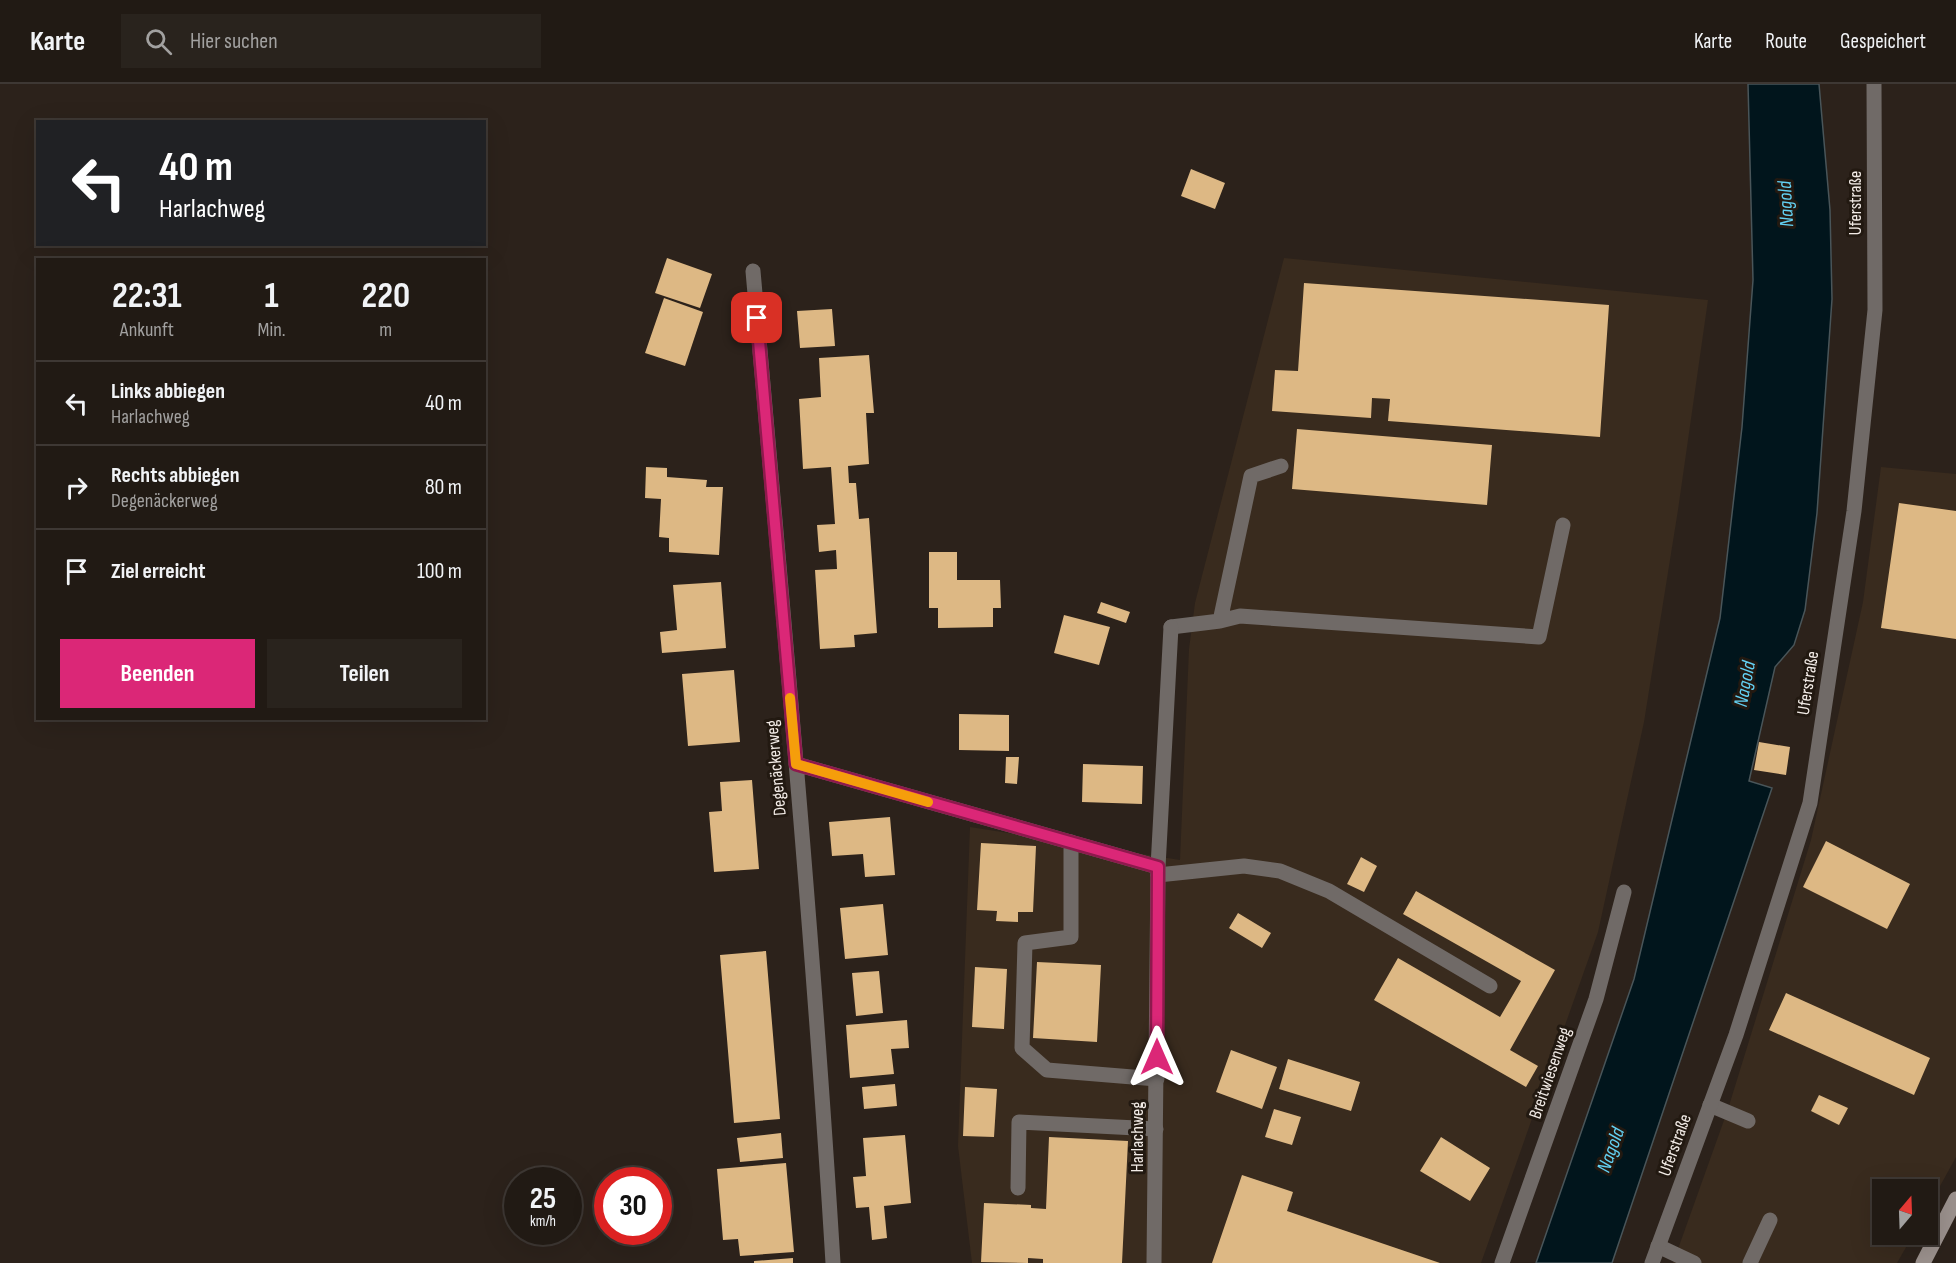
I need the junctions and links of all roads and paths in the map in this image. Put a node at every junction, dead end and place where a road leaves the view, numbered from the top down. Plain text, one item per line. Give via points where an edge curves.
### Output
1 (1874, 84) edge
2 (753, 271) dead end
3 (1281, 466) dead end
4 (1563, 525) dead end
5 (1220, 621) junction
6 (796, 764) junction
7 (1071, 842) junction
8 (1158, 871) junction
9 (1624, 892) dead end
10 (1490, 986) dead end
11 (1157, 1079) junction
12 (1710, 1105) junction
13 (1748, 1121) dead end
14 (1156, 1129) junction
15 (1018, 1188) dead end
16 (1956, 1199) edge
17 (1770, 1220) dead end
18 (1658, 1246) junction
19 (833, 1263) edge
20 (1154, 1263) edge
21 (1502, 1263) edge
22 (1652, 1263) edge
23 (1694, 1263) edge
24 (1750, 1263) edge
25 (1923, 1263) edge

1 - 12 street, Uferstraße via 1875,310 1854,511 1810,803
2 - 6 street, Degenäckerweg
3 - 5 street via 1251,476
4 - 5 street via 1539,637 1240,616
5 - 8 street, Harlachweg via 1171,627
6 - 7 street
6 - 19 street, Degenäckerweg
7 - 8 street
7 - 11 street via 1071,937 1025,943 1022,1048 1047,1070
8 - 10 street via 1244,866 1280,871 1329,891
8 - 11 street, Harlachweg
9 - 21 street, Breitwiesenweg via 1596,999
11 - 14 street, Harlachweg
12 - 13 street
12 - 18 street, Uferstraße
14 - 15 street via 1019,1122
14 - 20 street, Harlachweg
16 - 25 main road
17 - 24 street
18 - 22 street, Uferstraße
18 - 23 street

